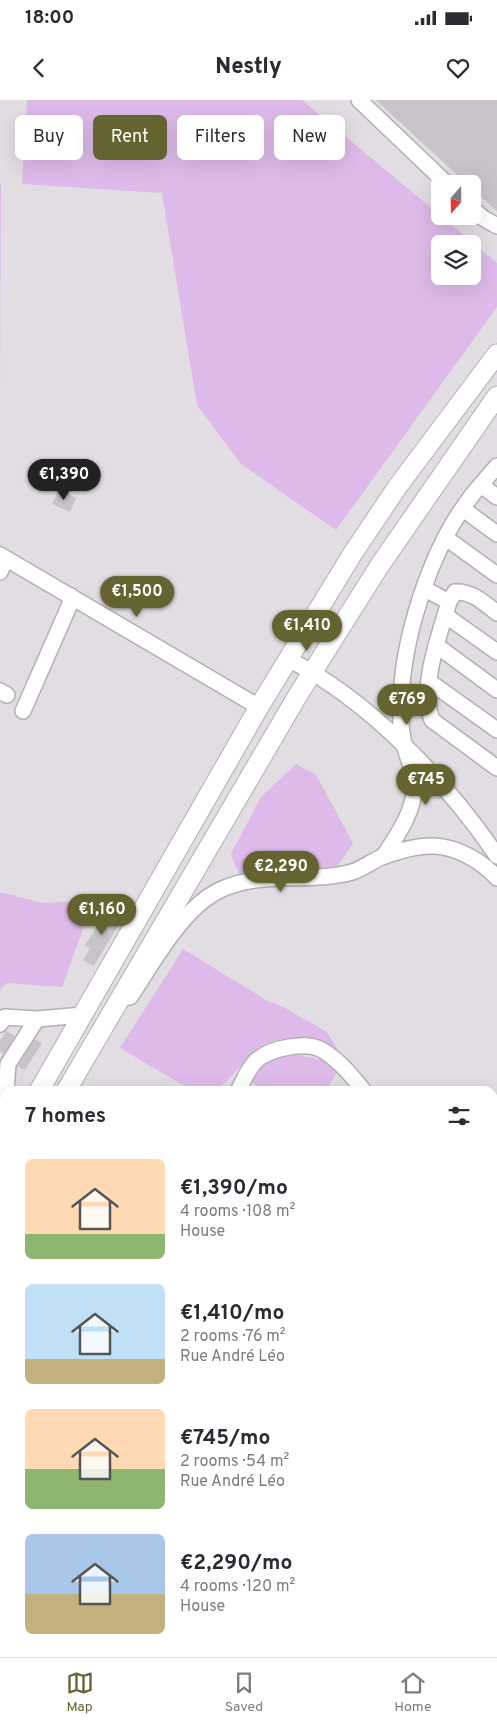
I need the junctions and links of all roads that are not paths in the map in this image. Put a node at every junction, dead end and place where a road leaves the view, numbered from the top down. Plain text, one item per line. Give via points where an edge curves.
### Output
1 (358, 100) edge
2 (437, 175) edge
3 (481, 216) edge
4 (497, 226) edge
5 (497, 354) edge
6 (497, 396) edge
7 (497, 466) edge
8 (481, 485) junction
9 (497, 497) edge
10 (463, 509) junction
11 (497, 534) edge
12 (446, 538) junction
13 (0, 555) edge
14 (0, 560) edge
15 (0, 572) edge
16 (497, 575) edge
17 (425, 588) junction
18 (71, 596) junction
19 (447, 608) junction
20 (497, 613) edge
21 (436, 645) junction
22 (497, 652) edge
23 (288, 659) junction
24 (312, 671) junction
25 (430, 682) junction
26 (497, 690) edge
27 (259, 707) junction
28 (23, 711) dead end
29 (497, 730) edge
30 (404, 745) junction
31 (497, 768) edge
32 (497, 856) edge
33 (383, 857) junction
34 (497, 878) edge
35 (112, 1012) junction
36 (83, 1015) junction
37 (37, 1019) junction
38 (0, 1024) edge
39 (6, 1086) edge
40 (41, 1086) edge
41 (69, 1086) edge
42 (241, 1086) edge
43 (360, 1086) edge

1 - 2 street
3 - 4 street
5 - 23 main road via 398,486
6 - 24 main road via 380,565
7 - 8 street
8 - 9 street
8 - 10 street
10 - 11 street
10 - 12 street
12 - 16 street
12 - 17 street
13 - 18 street
14 - 15 street via 3,565
17 - 19 street
17 - 30 street via 405,655 400,708
18 - 27 street
18 - 28 street
19 - 20 street via 454,592 462,591
19 - 21 street
19 - 22 street
21 - 25 street
21 - 26 street
23 - 24 street
23 - 27 main road
24 - 30 street via 387,728
24 - 35 main road
25 - 29 street
25 - 31 street via 432,720
27 - 36 main road
30 - 32 street via 475,823
30 - 33 street via 415,784 403,824
33 - 34 street via 413,848 435,846 464,853
33 - 35 street via 352,872 261,879 220,890 197,907 177,929 127,1003
35 - 41 main road
36 - 37 street
36 - 40 main road
37 - 38 street via 4,1017
37 - 39 street via 8,1064
42 - 43 street via 255,1062 286,1046 321,1049 347,1070

